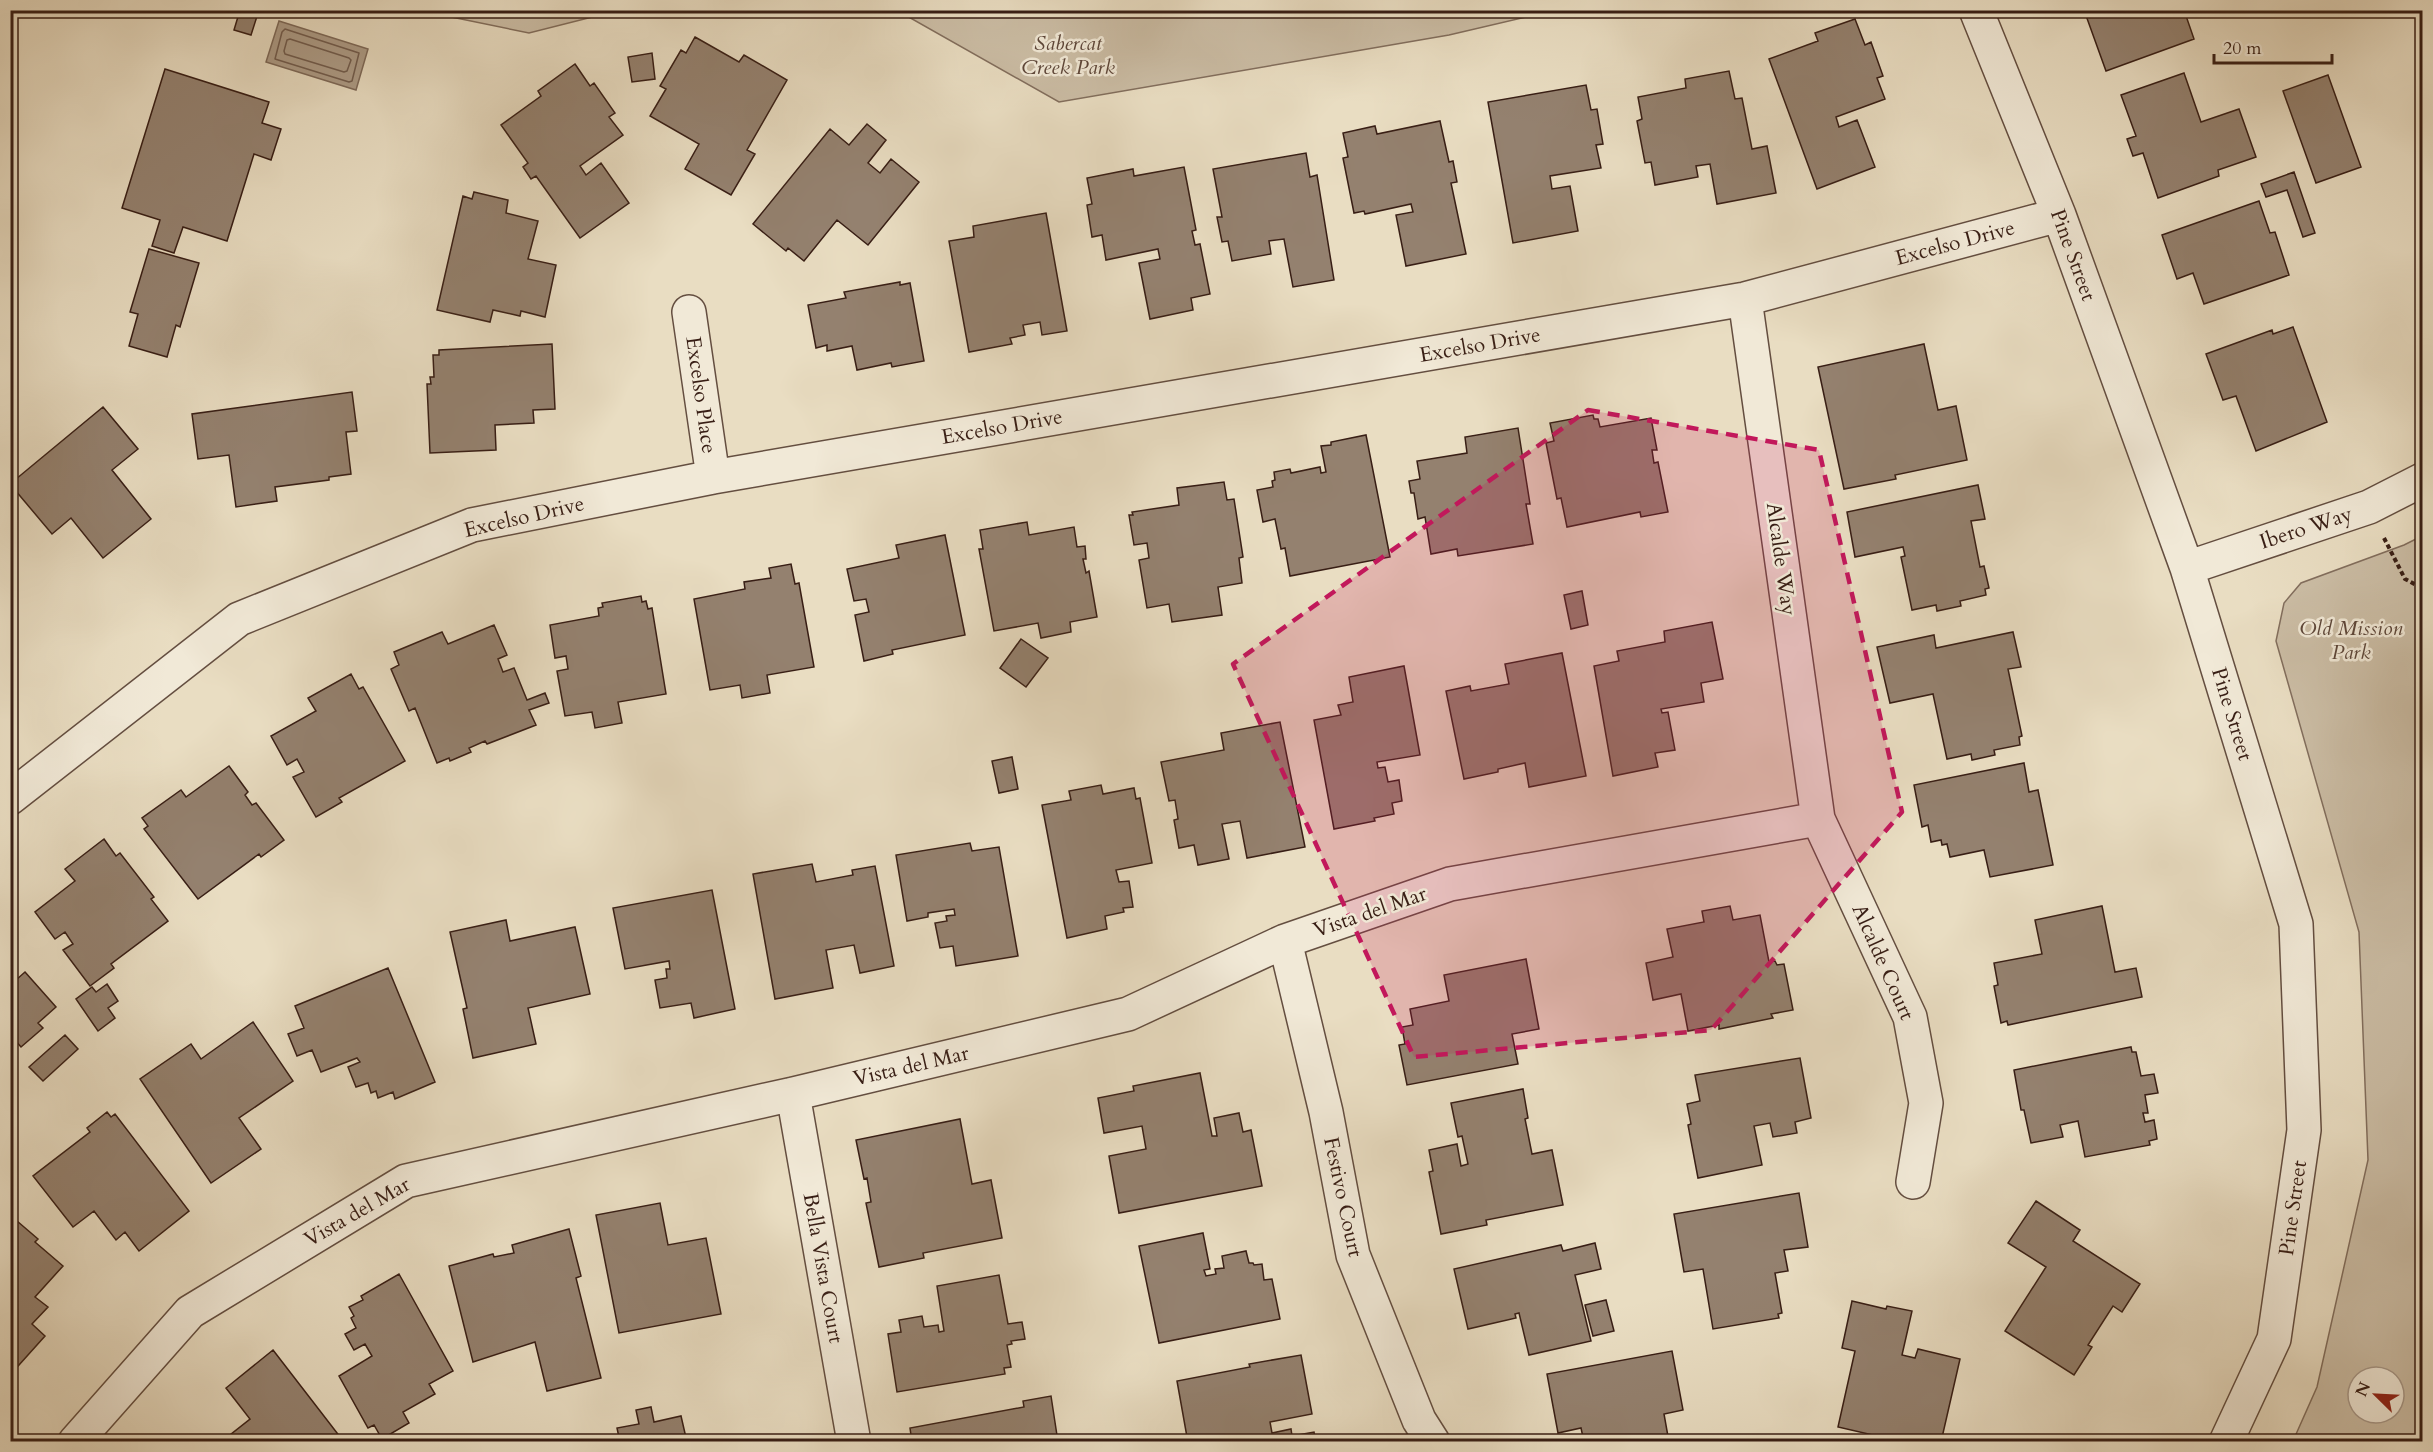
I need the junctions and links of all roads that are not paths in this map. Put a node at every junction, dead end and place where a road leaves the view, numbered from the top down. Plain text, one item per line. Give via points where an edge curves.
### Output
1 (1976, 10) edge
2 (2059, 215) junction
3 (1745, 299) junction
4 (689, 312) dead end
5 (713, 477) junction
6 (2422, 480) edge
7 (2187, 568) junction
8 (10, 798) edge
9 (1818, 819) junction
10 (1285, 941) junction
11 (793, 1094) junction
12 (1913, 1182) dead end
13 (75, 1442) edge
14 (854, 1442) edge
15 (1433, 1442) edge
16 (2226, 1442) edge

1 - 2 street, Pine Street
2 - 3 street, Excelso Drive
2 - 7 street, Pine Street
3 - 5 street, Excelso Drive
3 - 9 street, Alcalde Way
4 - 5 street, Excelso Place
5 - 8 street, Excelso Drive via 472,525 239,619
6 - 7 street, Ibero Way via 2369,507
7 - 16 street, Pine Street via 2296,924 2304,1130 2274,1339
9 - 10 street, Vista del Mar via 1450,884
9 - 12 street, Alcalde Court via 1910,1017 1926,1103
10 - 11 street, Vista del Mar via 1128,1014
10 - 15 street, Festivo Court via 1326,1112 1353,1255 1419,1420
11 - 13 street, Vista del Mar via 406,1181 190,1312
11 - 14 street, Bella Vista Court

